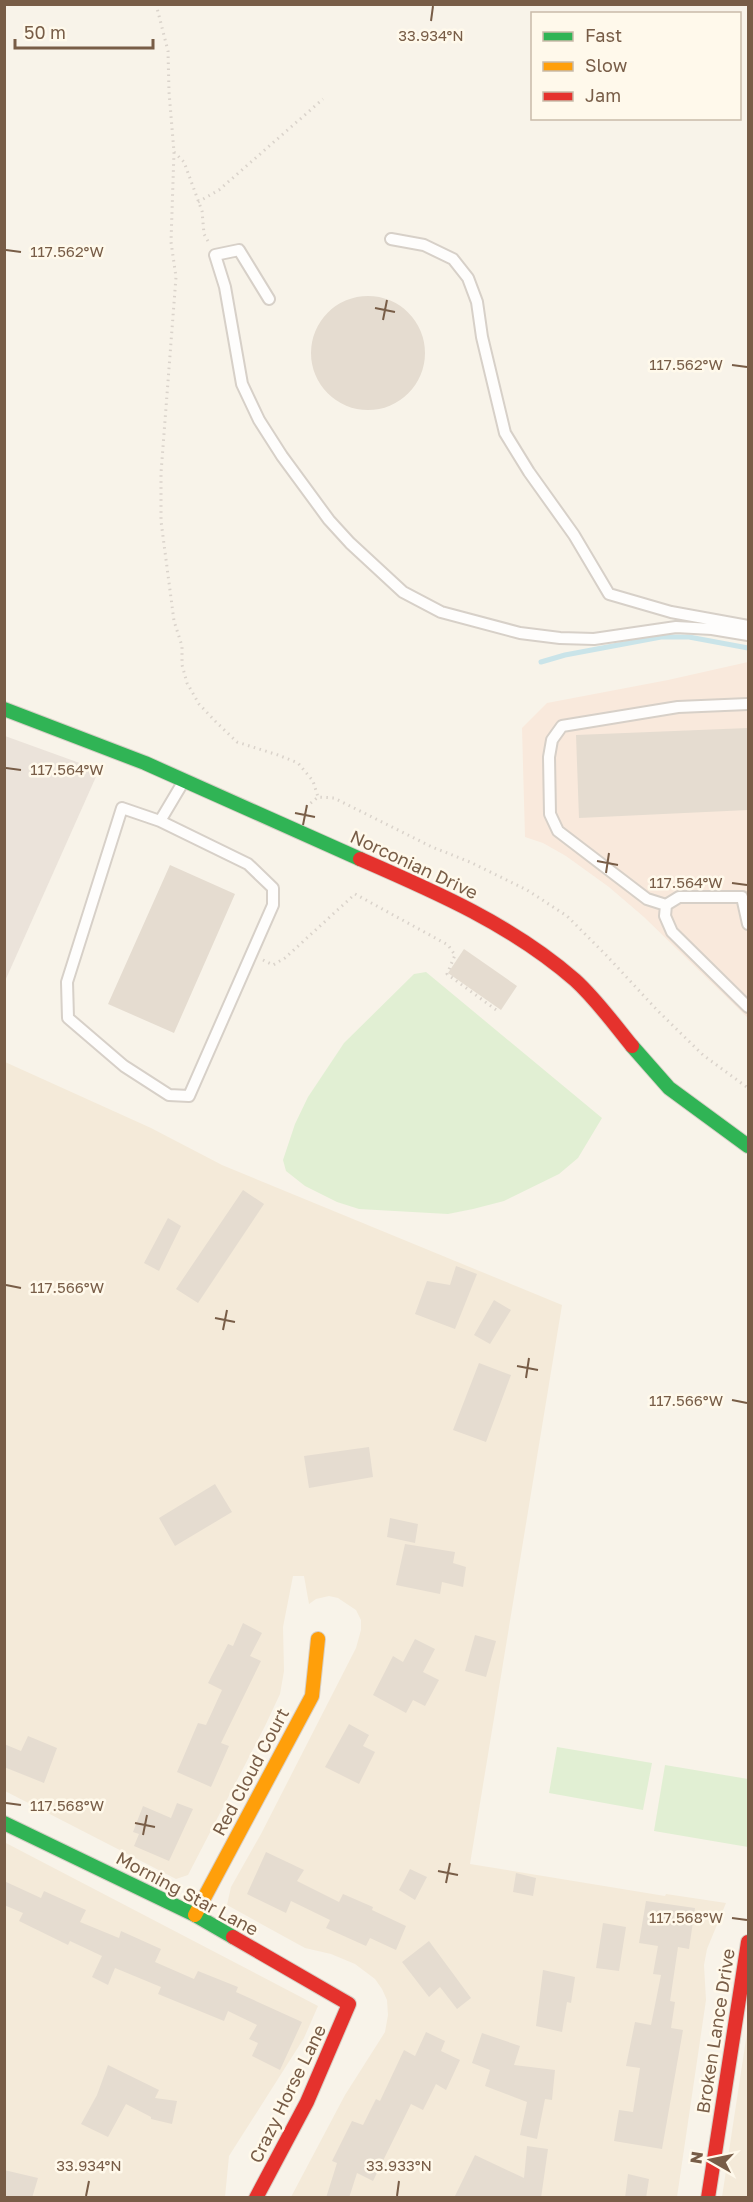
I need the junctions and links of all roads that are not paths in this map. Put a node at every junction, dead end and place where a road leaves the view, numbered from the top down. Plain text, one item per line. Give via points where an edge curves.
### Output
1 (391, 239) dead end
2 (270, 299) dead end
3 (748, 626) edge
4 (748, 635) edge
5 (748, 704) edge
6 (4, 709) edge
7 (184, 781) junction
8 (160, 821) junction
9 (666, 904) junction
10 (748, 924) edge
11 (748, 1007) edge
12 (748, 1146) edge
13 (318, 1639) dead end
14 (4, 1823) edge
15 (195, 1915) junction
16 (748, 1941) edge
17 (349, 2004) joint
18 (256, 2198) edge
19 (708, 2198) edge

1 - 3 lane via 424,245 453,259 468,278 477,302 505,433 609,594 671,612
2 - 4 lane via 239,250 215,255 225,287 242,384 259,420 329,520 403,592 450,614 520,633 560,638 594,639 676,627
5 - 9 lane via 678,707 614,716 562,726 552,740 550,814 558,831 647,898
6 - 7 street, Norconian Drive
7 - 8 lane
7 - 12 street, Norconian Drive via 452,900 519,938 576,981 669,1088
8 - 8 lane via 122,808 67,982 68,1018 124,1066 169,1095 189,1096 273,905 273,888 248,864
9 - 10 lane via 680,897 742,897
9 - 11 lane via 664,916 672,932
13 - 15 street, Red Cloud Court via 312,1696
14 - 15 street, Morning Star Lane
15 - 17 street, Morning Star Lane
16 - 19 street, Broken Lance Drive
17 - 18 street, Crazy Horse Lane via 326,2064

